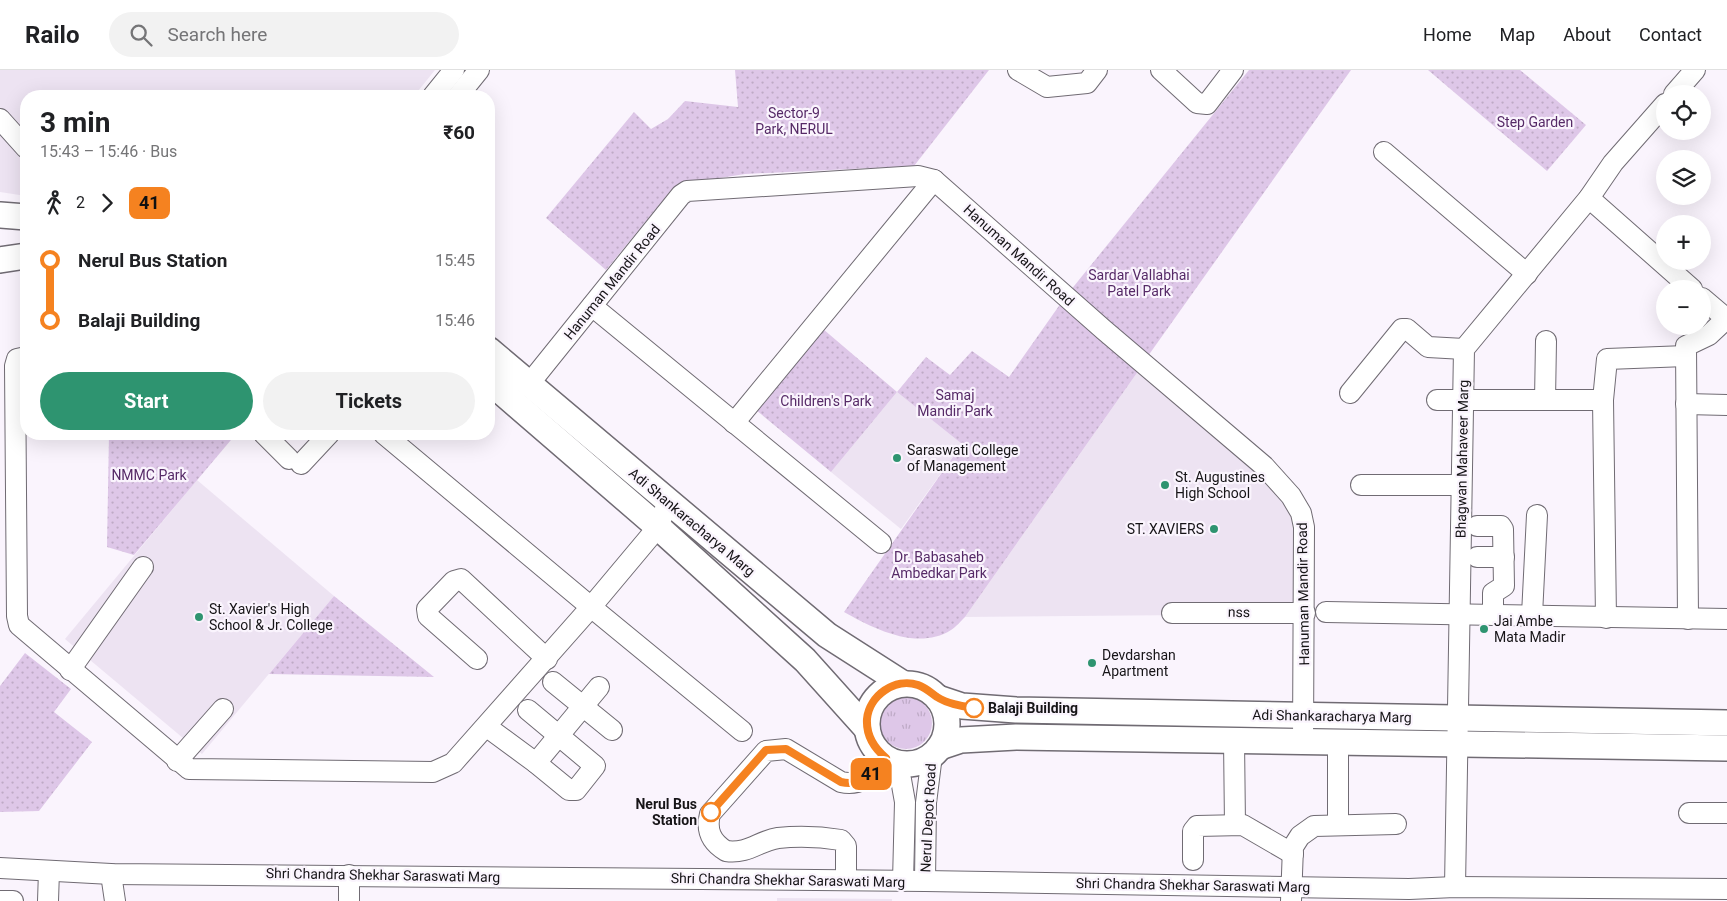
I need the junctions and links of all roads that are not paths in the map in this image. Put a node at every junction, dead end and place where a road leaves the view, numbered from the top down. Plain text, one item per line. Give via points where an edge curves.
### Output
1 (454, 70) edge
2 (479, 70) edge
3 (1018, 70) edge
4 (1097, 70) edge
5 (1161, 70) edge
6 (1233, 70) edge
7 (1695, 70) edge
8 (1682, 85) edge
9 (438, 90) edge
10 (463, 90) edge
11 (1656, 114) edge
12 (0, 119) edge
13 (20, 141) edge
14 (1384, 152) dead end
15 (934, 180) junction
16 (1589, 198) junction
17 (0, 216) edge
18 (20, 217) edge
19 (20, 257) edge
20 (0, 260) edge
21 (1527, 274) junction
22 (1682, 280) edge
23 (592, 306) junction
24 (1711, 306) edge
25 (1726, 319) edge
26 (1546, 341) dead end
27 (1464, 349) junction
28 (495, 355) edge
29 (1686, 356) junction
30 (20, 358) edge
31 (529, 384) junction
32 (495, 386) edge
33 (1350, 393) dead end
34 (1437, 400) dead end
35 (1545, 400) junction
36 (1603, 400) junction
37 (1463, 401) junction
38 (1686, 404) junction
39 (1727, 405) edge
40 (734, 423) junction
41 (271, 440) edge
42 (322, 440) edge
43 (391, 440) edge
44 (1461, 484) junction
45 (1361, 486) dead end
46 (668, 502) junction
47 (1537, 515) dead end
48 (1477, 526) dead end
49 (658, 527) junction
50 (881, 543) dead end
51 (1477, 557) dead end
52 (1504, 557) junction
53 (142, 567) dead end
54 (591, 607) junction
55 (1326, 612) dead end
56 (1172, 613) dead end
57 (1305, 613) junction
58 (1492, 615) junction
59 (1532, 615) junction
60 (1459, 616) junction
61 (1606, 618) junction
62 (1688, 619) junction
63 (1727, 619) edge
64 (477, 659) dead end
65 (547, 659) junction
66 (70, 670) junction
67 (553, 682) dead end
68 (902, 684) junction
69 (599, 687) dead end
70 (938, 698) junction
71 (583, 706) junction
72 (223, 709) dead end
73 (528, 710) dead end
74 (1303, 716) junction
75 (1727, 723) edge
76 (487, 727) junction
77 (867, 729) junction
78 (612, 730) dead end
79 (742, 731) dead end
80 (1457, 731) junction
81 (558, 736) junction
82 (1234, 740) junction
83 (1303, 741) junction
84 (1338, 742) junction
85 (1727, 748) edge
86 (936, 751) junction
87 (177, 761) junction
88 (892, 761) junction
89 (536, 764) junction
90 (1689, 813) dead end
91 (1727, 813) edge
92 (1396, 824) dead end
93 (1235, 825) junction
94 (1338, 825) junction
95 (1293, 854) junction
96 (1193, 860) dead end
97 (0, 868) edge
98 (49, 871) junction
99 (111, 874) junction
100 (349, 875) junction
101 (846, 880) junction
102 (904, 881) junction
103 (925, 881) junction
104 (1455, 887) junction
105 (1727, 889) edge
106 (1146, 892) edge
107 (1292, 894) edge
108 (1543, 894) edge
109 (1411, 895) edge
110 (1687, 895) edge
111 (0, 901) edge
112 (13, 901) edge
113 (48, 901) edge
114 (115, 901) edge
115 (349, 901) edge

1 - 9 street
2 - 10 street
3 - 4 street via 1047,86 1087,83
5 - 6 street via 1197,103 1207,104
7 - 8 street
11 - 16 street via 1613,163
12 - 13 street
14 - 21 street
15 - 23 street, Hanuman Mandir Road via 918,176 695,188 681,195
15 - 40 street
15 - 57 street, Hanuman Mandir Road via 1264,466 1291,496 1301,513 1304,527
16 - 21 street
16 - 22 street
17 - 18 main road
19 - 20 main road
21 - 27 street
23 - 31 street, Hanuman Mandir Road
23 - 40 street
24 - 25 street
25 - 29 street via 1709,335 1686,346
26 - 35 street
27 - 33 street via 1428,347 1407,329 1402,329
27 - 37 street, Bhagwan Mahaveer Marg
28 - 31 main road, Adi Shankaracharya Marg
29 - 36 street via 1606,359
29 - 38 street
30 - 66 street via 15,366 17,616 25,632
31 - 46 main road, Adi Shankaracharya Marg
32 - 49 main road, Adi Shankaracharya Marg
34 - 37 street
35 - 36 street
35 - 37 street
36 - 61 street
37 - 44 street, Bhagwan Mahaveer Marg
38 - 39 street
38 - 62 street
40 - 50 street
41 - 42 street via 295,462
43 - 54 street
44 - 45 street
44 - 60 street, Bhagwan Mahaveer Marg
46 - 49 street
46 - 68 main road, Adi Shankaracharya Marg via 827,635
47 - 59 street
48 - 52 street via 1501,526
49 - 54 street
49 - 77 main road, Adi Shankaracharya Marg via 805,660
51 - 52 street
52 - 58 street via 1504,586 1493,593
53 - 66 street
54 - 65 street
54 - 79 street
55 - 60 street
56 - 57 street, nss
57 - 74 street, Hanuman Mandir Road
58 - 59 street
58 - 60 street
59 - 61 street
60 - 80 street, Bhagwan Mahaveer Marg
61 - 62 street
62 - 63 street
64 - 65 street via 428,616 427,609 454,581 461,579
65 - 76 street
66 - 87 street
67 - 71 street
68 - 70 main road via 916,684
68 - 77 main road via 879,694 871,705
69 - 71 street
70 - 74 main road, Adi Shankaracharya Marg via 962,706 998,710
70 - 86 main road via 947,723 945,736
71 - 78 street
71 - 81 street
72 - 87 street
73 - 81 street
74 - 80 main road, Adi Shankaracharya Marg
74 - 83 street, Hanuman Mandir Road
75 - 80 main road, Adi Shankaracharya Marg
76 - 87 street via 453,763 433,772 196,770
76 - 89 street
77 - 88 main road via 877,751
80 - 84 main road, Adi Shankaracharya Marg
80 - 85 main road, Adi Shankaracharya Marg
80 - 104 street, Bhagwan Mahaveer Marg
81 - 89 street
81 - 89 street via 595,766 576,790 569,790
82 - 83 main road, Adi Shankaracharya Marg
82 - 86 main road, Adi Shankaracharya Marg via 1016,737 962,740
82 - 93 street
83 - 84 main road, Adi Shankaracharya Marg
84 - 94 street
86 - 88 main road via 916,763
86 - 103 street, Nerul Depot Road via 927,795
88 - 101 street via 865,779 848,784 786,749 766,750 710,814 708,827 712,838 726,852 748,850 778,838 841,840 846,846
88 - 102 street, Nerul Depot Road via 905,802
90 - 91 street
92 - 94 street
93 - 95 street via 1252,829
93 - 96 street via 1197,826 1193,831
94 - 95 street via 1314,826 1300,836 1293,847
95 - 107 street
97 - 98 street, Shri Chandra Shekhar Saraswati Marg
98 - 99 street, Shri Chandra Shekhar Saraswati Marg
98 - 113 street
99 - 100 street, Shri Chandra Shekhar Saraswati Marg
99 - 114 street
100 - 101 street, Shri Chandra Shekhar Saraswati Marg
100 - 115 street
101 - 102 street, Shri Chandra Shekhar Saraswati Marg
102 - 103 street, Shri Chandra Shekhar Saraswati Marg
103 - 106 street, Shri Chandra Shekhar Saraswati Marg
104 - 108 street, Shri Chandra Shekhar Saraswati Marg
104 - 109 street, Shri Chandra Shekhar Saraswati Marg
105 - 110 street, Shri Chandra Shekhar Saraswati Marg
106 - 107 street, Shri Chandra Shekhar Saraswati Marg
107 - 109 street, Shri Chandra Shekhar Saraswati Marg
108 - 110 street, Shri Chandra Shekhar Saraswati Marg
111 - 112 street

